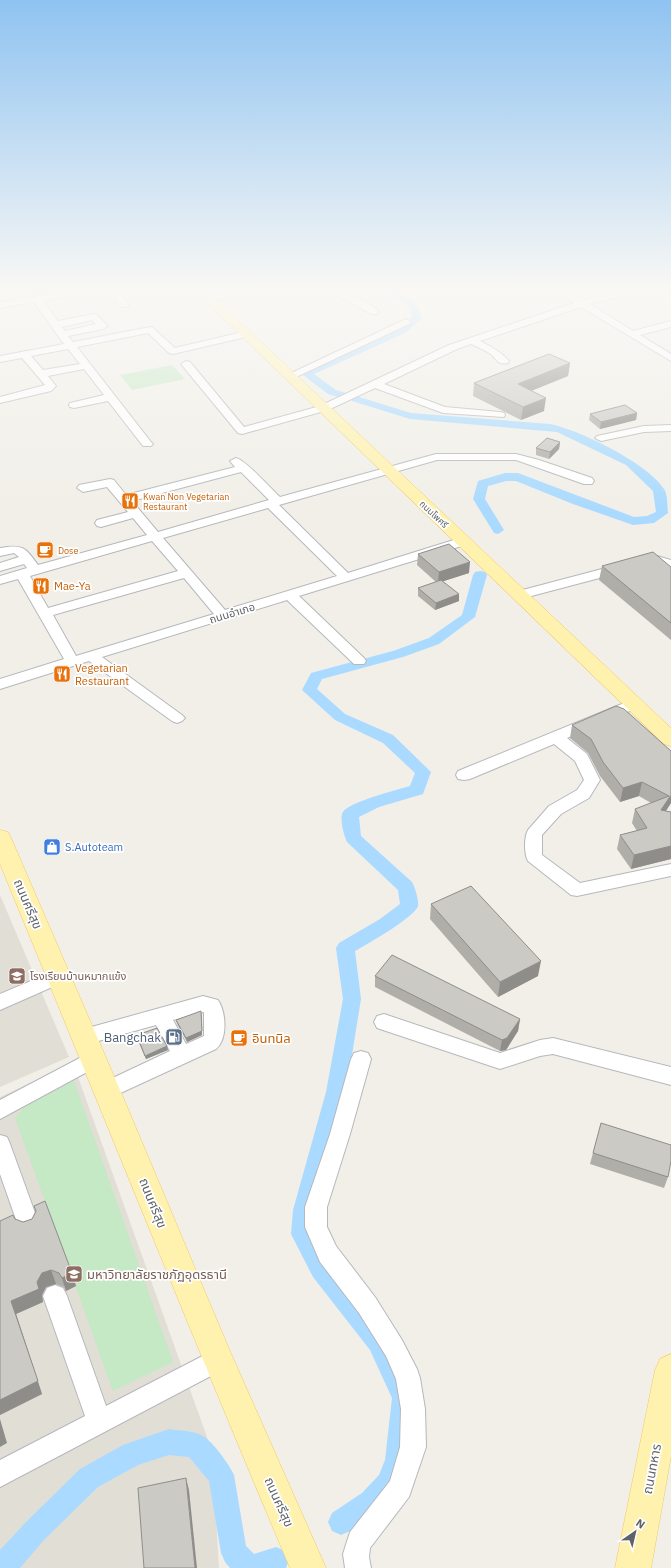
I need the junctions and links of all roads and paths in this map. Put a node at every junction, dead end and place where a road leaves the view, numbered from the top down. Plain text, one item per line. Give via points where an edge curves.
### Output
1 (28, 362) edge
2 (83, 362) edge
3 (276, 362) edge
4 (320, 362) edge
5 (420, 362) edge
6 (186, 364) dead end
7 (86, 366) junction
8 (42, 374) junction
9 (290, 376) junction
10 (375, 384) junction
11 (110, 397) junction
12 (0, 400) edge
13 (74, 405) dead end
14 (324, 408) junction
15 (500, 415) dead end
16 (671, 428) edge
17 (600, 438) dead end
18 (146, 444) dead end
19 (388, 471) junction
20 (588, 481) dead end
21 (83, 488) dead end
22 (124, 500) junction
23 (275, 503) junction
24 (136, 514) junction
25 (101, 523) dead end
26 (156, 536) junction
27 (464, 542) junction
28 (0, 552) edge
29 (671, 564) edge
30 (0, 567) edge
31 (28, 568) junction
32 (186, 573) junction
33 (346, 578) junction
34 (0, 580) edge
35 (290, 595) junction
36 (520, 595) junction
37 (45, 613) junction
38 (223, 616) junction
39 (91, 656) junction
40 (359, 661) dead end
41 (73, 662) junction
42 (0, 684) edge
43 (634, 704) junction
44 (177, 718) dead end
45 (556, 737) junction
46 (671, 739) edge
47 (464, 775) dead end
48 (0, 838) edge
49 (671, 870) edge
50 (59, 976) junction
51 (0, 1002) edge
52 (161, 1016) junction
53 (384, 1022) dead end
54 (89, 1048) junction
55 (182, 1054) junction
56 (361, 1059) dead end
57 (671, 1076) edge
58 (107, 1090) junction
59 (0, 1110) edge
60 (0, 1144) edge
61 (28, 1224) edge
62 (55, 1296) dead end
63 (218, 1360) junction
64 (671, 1370) edge
65 (99, 1422) junction
66 (0, 1474) edge
67 (308, 1568) edge
68 (358, 1568) edge
69 (633, 1568) edge

1 - 8 street
2 - 7 street
3 - 9 main road, ถนนโพศรี
4 - 9 street
5 - 10 street
6 - 14 street via 242,431
7 - 8 street
7 - 11 street
8 - 12 street via 50,388
9 - 14 main road, ถนนโพศรี
10 - 14 street
10 - 15 street via 443,410
11 - 13 street
11 - 18 street
14 - 19 main road, ถนนโพศรี
16 - 17 street via 644,429
19 - 20 street via 436,457 506,456 535,462
19 - 23 street
19 - 27 main road, ถนนโพศรี
21 - 22 street via 110,483
22 - 23 street via 240,465
22 - 24 street
23 - 26 street
23 - 33 street
24 - 25 street
24 - 26 street
26 - 31 street
26 - 32 street
27 - 33 street, ถนนอำเภอ
27 - 36 main road, ถนนโพศรี
28 - 31 street via 21,550
29 - 36 street via 657,560 648,561
30 - 31 street
31 - 34 street
31 - 37 street
32 - 37 street
32 - 38 street
33 - 35 street, ถนนอำเภอ
35 - 38 street, ถนนอำเภอ
35 - 40 street
36 - 43 main road, ถนนโพศรี
37 - 41 street
38 - 39 street, ถนนอำเภอ
39 - 41 street, ถนนอำเภอ
39 - 44 street
41 - 42 street, ถนนอำเภอ
43 - 45 street
43 - 46 main road, ถนนโพศรี
45 - 47 street
45 - 49 street via 581,758 592,780 583,794 555,810 534,834 534,857 577,890
48 - 50 main road, ถนนศรีสุข
50 - 51 street
50 - 54 main road, ถนนศรีสุข
52 - 54 street
52 - 55 street
52 - 55 street via 203,1004 211,1005 213,1008 214,1039
53 - 57 street via 500,1061 518,1057 540,1047 553,1046
54 - 58 main road, ถนนศรีสุข
54 - 59 street
55 - 58 street
56 - 68 street via 316,1207 316,1227 328,1254 367,1305 394,1348 408,1378 413,1409 413,1447 400,1488 359,1541 356,1550
58 - 63 main road, ถนนศรีสุข
60 - 61 street
62 - 65 street
63 - 65 street
63 - 67 main road, ถนนศรีสุข
64 - 69 main road, ถนนทหาร
65 - 66 street

